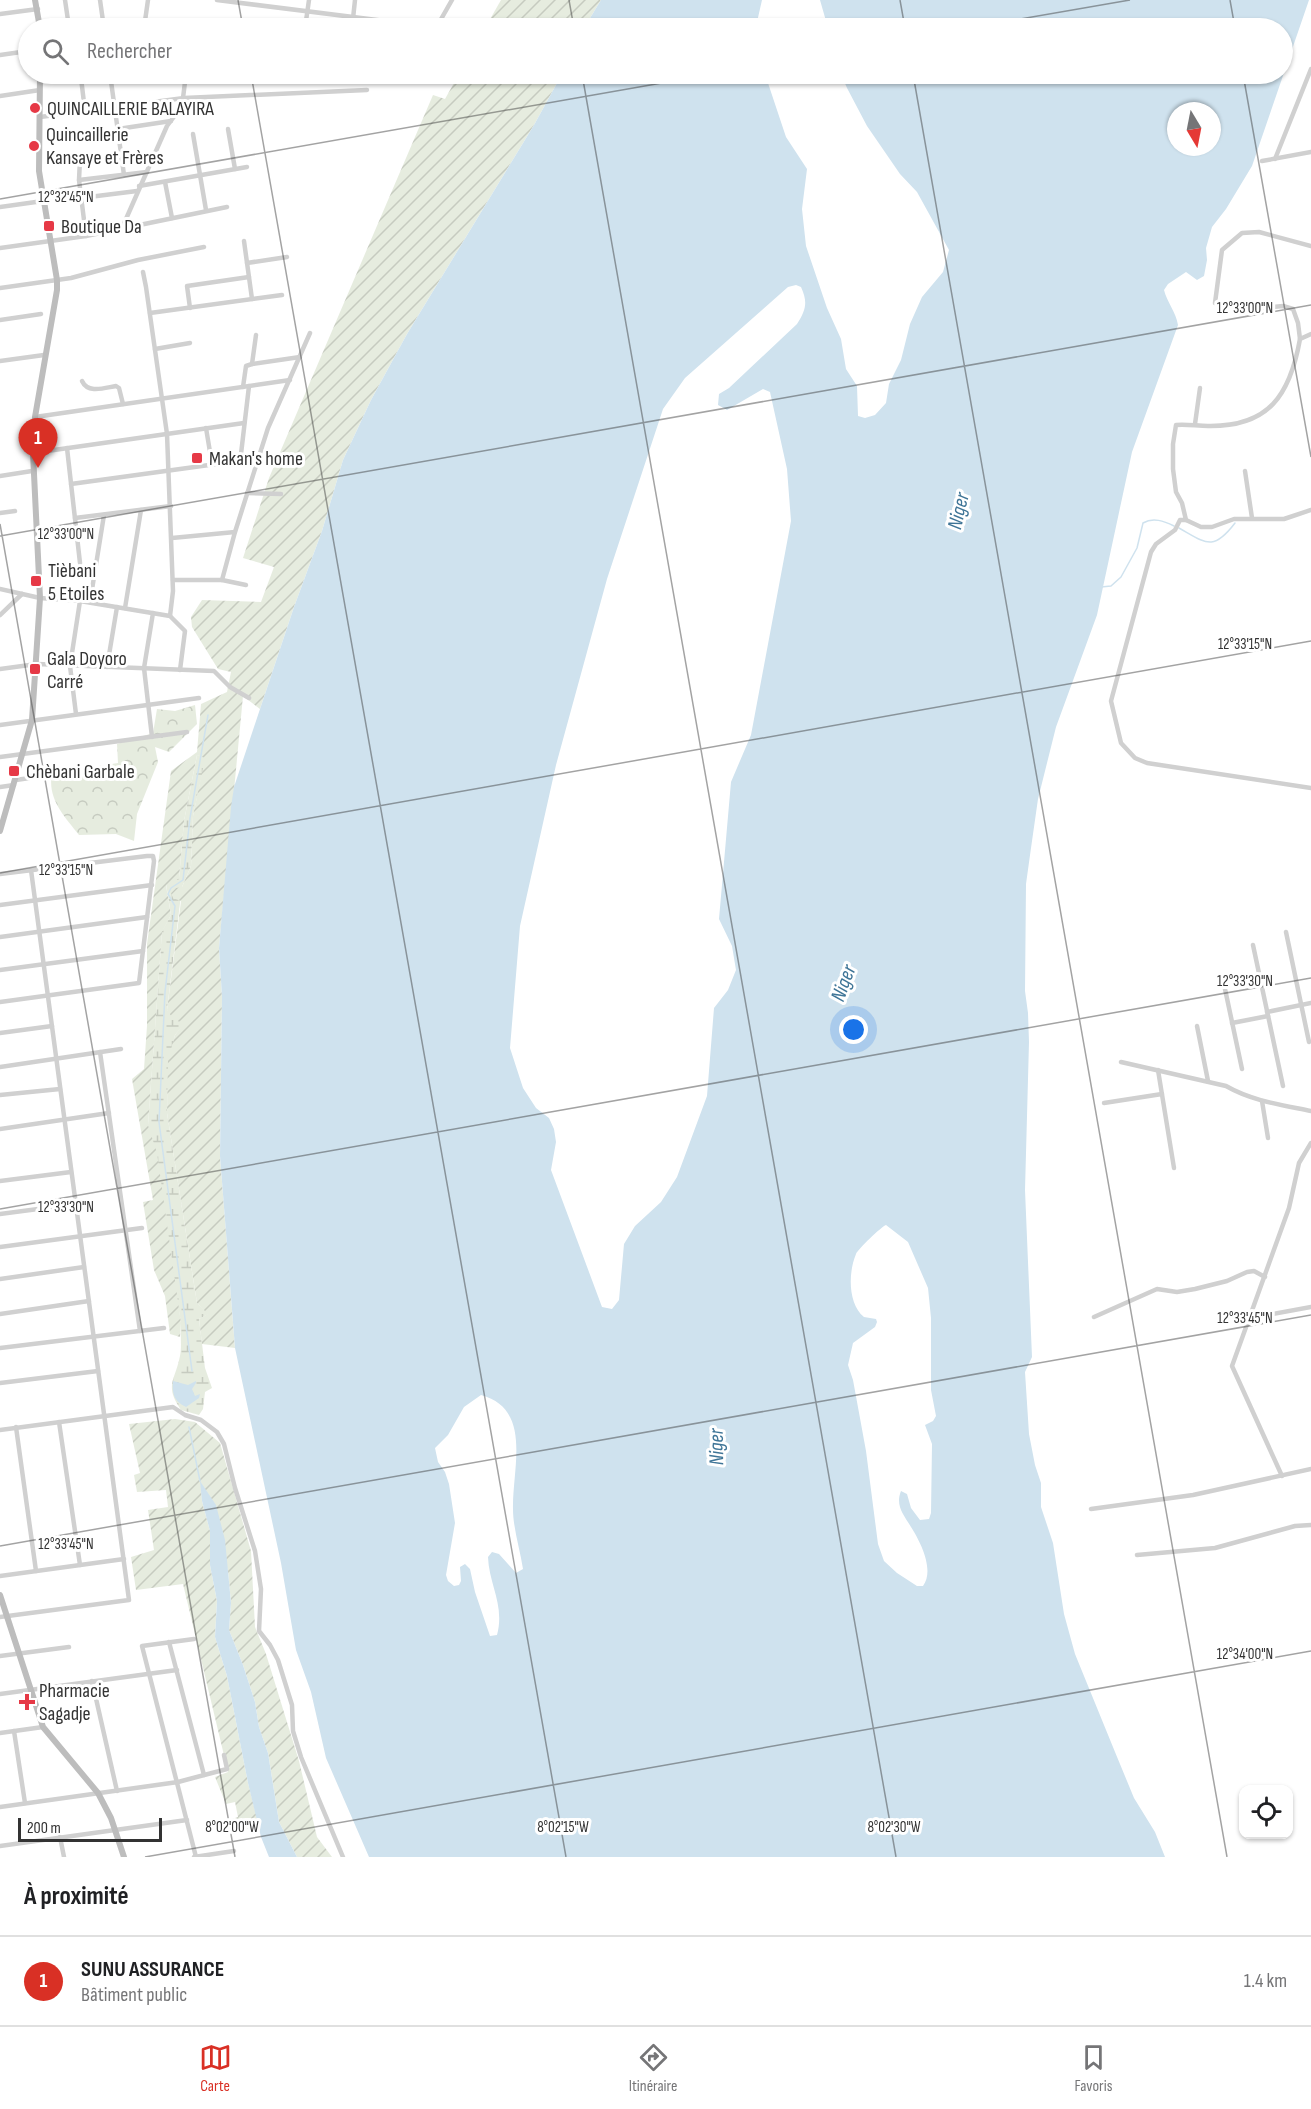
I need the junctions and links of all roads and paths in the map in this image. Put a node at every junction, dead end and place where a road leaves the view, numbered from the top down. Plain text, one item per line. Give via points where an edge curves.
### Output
1 (35, 0) edge
2 (65, 0) edge
3 (100, 0) edge
4 (147, 0) edge
5 (217, 0) edge
6 (309, 0) edge
7 (355, 0) edge
8 (452, 0) edge
9 (38, 9) junction
10 (307, 11) junction
11 (0, 14) edge
12 (353, 17) junction
13 (39, 18) edge
14 (68, 18) edge
15 (103, 18) edge
16 (146, 18) edge
17 (306, 18) edge
18 (361, 18) edge
19 (442, 18) edge
20 (18, 52) edge
21 (0, 55) edge
22 (1311, 69) edge
23 (40, 84) edge
24 (82, 84) edge
25 (112, 84) edge
26 (185, 84) edge
27 (40, 90) junction
28 (367, 90) dead end
29 (0, 96) edge
30 (184, 98) junction
31 (115, 107) junction
32 (85, 111) junction
33 (40, 117) junction
34 (171, 121) junction
35 (118, 129) junction
36 (228, 129) dead end
37 (193, 135) dead end
38 (1311, 152) edge
39 (64, 158) dead end
40 (1275, 159) junction
41 (1262, 161) dead end
42 (247, 167) dead end
43 (235, 169) junction
44 (147, 172) junction
45 (124, 175) junction
46 (200, 175) junction
47 (79, 180) junction
48 (165, 182) junction
49 (139, 189) junction
50 (81, 198) junction
51 (43, 201) junction
52 (0, 207) edge
53 (227, 207) dead end
54 (206, 210) junction
55 (172, 218) junction
56 (122, 228) junction
57 (86, 236) junction
58 (50, 241) junction
59 (244, 241) dead end
60 (1311, 246) edge
61 (204, 247) dead end
62 (0, 248) edge
63 (287, 257) dead end
64 (247, 263) junction
65 (142, 272) dead end
66 (249, 277) junction
67 (57, 280) junction
68 (0, 288) edge
69 (282, 295) dead end
70 (252, 299) junction
71 (1208, 301) dead end
72 (1215, 303) junction
73 (190, 308) junction
74 (41, 314) dead end
75 (150, 314) junction
76 (0, 320) edge
77 (310, 333) dead end
78 (1311, 334) edge
79 (256, 335) dead end
80 (1300, 339) junction
81 (190, 343) dead end
82 (155, 349) junction
83 (44, 355) junction
84 (300, 357) junction
85 (0, 361) edge
86 (252, 364) junction
87 (290, 380) junction
88 (82, 381) dead end
89 (246, 386) junction
90 (1200, 388) dead end
91 (162, 399) junction
92 (123, 404) junction
93 (35, 417) junction
94 (244, 423) junction
95 (1195, 424) junction
96 (206, 428) junction
97 (167, 434) junction
98 (67, 448) junction
99 (33, 453) junction
100 (257, 461) junction
101 (231, 462) dead end
102 (212, 464) junction
103 (170, 470) junction
104 (32, 471) junction
105 (1245, 471) dead end
106 (0, 476) edge
107 (71, 484) junction
108 (247, 493) junction
109 (280, 494) dead end
110 (171, 506) junction
111 (141, 510) junction
112 (1311, 510) edge
113 (15, 511) dead end
114 (0, 513) edge
115 (104, 514) junction
116 (75, 518) junction
117 (1252, 518) junction
118 (1186, 520) junction
119 (235, 532) junction
120 (172, 538) junction
121 (80, 563) dead end
122 (173, 580) junction
123 (222, 580) junction
124 (246, 585) dead end
125 (0, 589) edge
126 (22, 594) junction
127 (40, 598) junction
128 (80, 601) junction
129 (90, 602) junction
130 (117, 607) junction
131 (125, 608) junction
132 (153, 613) junction
133 (0, 615) edge
134 (170, 616) junction
135 (37, 664) junction
136 (70, 666) junction
137 (107, 667) junction
138 (0, 669) edge
139 (144, 669) junction
140 (180, 670) junction
141 (199, 698) dead end
142 (249, 698) dead end
143 (148, 705) junction
144 (76, 714) junction
145 (32, 720) junction
146 (0, 725) edge
147 (187, 732) dead end
148 (152, 737) junction
149 (23, 754) junction
150 (0, 757) edge
151 (43, 776) dead end
152 (15, 782) junction
153 (0, 787) edge
154 (1311, 789) edge
155 (0, 831) edge
156 (31, 870) junction
157 (0, 874) edge
158 (152, 885) junction
159 (35, 900) junction
160 (0, 905) edge
161 (147, 917) junction
162 (39, 932) junction
163 (1286, 932) dead end
164 (0, 937) edge
165 (1253, 945) dead end
166 (143, 951) junction
167 (43, 963) junction
168 (0, 970) edge
169 (1225, 989) dead end
170 (48, 996) junction
171 (0, 1002) edge
172 (1311, 1004) edge
173 (1301, 1005) junction
174 (1268, 1014) junction
175 (1232, 1023) junction
176 (52, 1026) junction
177 (1197, 1026) dead end
178 (0, 1033) edge
179 (1309, 1042) dead end
180 (121, 1049) dead end
181 (100, 1052) junction
182 (56, 1058) junction
183 (1121, 1062) dead end
184 (0, 1067) edge
185 (1242, 1069) dead end
186 (1158, 1070) junction
187 (1208, 1081) junction
188 (1283, 1086) dead end
189 (60, 1089) junction
190 (1162, 1094) junction
191 (0, 1095) edge
192 (1262, 1101) junction
193 (1104, 1103) dead end
194 (1311, 1111) edge
195 (109, 1113) junction
196 (64, 1120) junction
197 (0, 1129) edge
198 (1268, 1138) dead end
199 (1311, 1143) edge
200 (1174, 1168) dead end
201 (71, 1172) junction
202 (0, 1181) edge
203 (76, 1204) junction
204 (0, 1214) edge
205 (142, 1228) dead end
206 (126, 1231) junction
207 (80, 1237) junction
208 (0, 1247) edge
209 (84, 1267) junction
210 (1265, 1278) junction
211 (0, 1279) edge
212 (89, 1301) junction
213 (1311, 1307) edge
214 (0, 1314) edge
215 (1094, 1317) dead end
216 (1251, 1318) junction
217 (164, 1328) dead end
218 (140, 1331) junction
219 (94, 1336) junction
220 (0, 1348) edge
221 (98, 1371) junction
222 (0, 1383) edge
223 (104, 1416) junction
224 (60, 1422) junction
225 (16, 1427) junction
226 (0, 1430) edge
227 (1311, 1469) edge
228 (1282, 1476) junction
229 (1091, 1509) dead end
230 (1311, 1525) edge
231 (1137, 1555) dead end
232 (124, 1559) junction
233 (80, 1565) junction
234 (36, 1571) junction
235 (0, 1576) edge
236 (0, 1594) edge
237 (4, 1617) edge
238 (194, 1639) dead end
239 (169, 1642) junction
240 (69, 1647) dead end
241 (20, 1654) junction
242 (0, 1656) edge
243 (177, 1670) junction
244 (150, 1674) junction
245 (92, 1681) junction
246 (30, 1690) junction
247 (0, 1694) edge
248 (43, 1727) junction
249 (14, 1731) junction
250 (0, 1733) edge
251 (224, 1755) dead end
252 (204, 1775) junction
253 (177, 1782) junction
254 (117, 1791) junction
255 (98, 1793) junction
256 (26, 1803) junction
257 (0, 1807) edge
258 (187, 1820) junction
259 (115, 1830) junction
260 (60, 1837) junction
261 (0, 1846) edge
262 (234, 1851) dead end
263 (64, 1857) edge
264 (124, 1857) edge
265 (195, 1857) edge
266 (343, 1857) edge

1 - 9 main road
2 - 14 street
3 - 15 street
4 - 16 street
5 - 10 street
6 - 10 street
7 - 12 street
8 - 19 street
9 - 11 street
9 - 13 main road
10 - 12 street
10 - 17 street
12 - 18 street
20 - 21 street
22 - 40 street
23 - 27 main road
24 - 32 street
25 - 31 street
26 - 30 street
27 - 29 street
27 - 33 main road
28 - 30 street
30 - 31 street
30 - 34 street
31 - 32 street
31 - 35 street
32 - 33 street
33 - 51 main road
34 - 35 street
34 - 44 street
35 - 45 street
36 - 43 street
37 - 46 street
38 - 40 street
39 - 47 street via 79,156
40 - 41 street
42 - 43 street
43 - 46 street
44 - 45 street
44 - 49 street
45 - 47 street
46 - 48 street
46 - 54 street
47 - 50 street
48 - 49 street
48 - 55 street
49 - 50 street
49 - 56 street
50 - 57 street
51 - 52 street
51 - 58 main road
53 - 54 street
54 - 55 street
55 - 56 street
56 - 57 street
57 - 58 street
58 - 62 street
58 - 67 main road
59 - 64 street
60 - 72 street via 1259,232 1242,233 1222,250
61 - 67 street
63 - 64 street
64 - 66 street
65 - 75 street
66 - 70 street
66 - 73 street via 187,286
67 - 68 street
67 - 83 main road
69 - 70 street
70 - 73 street
71 - 72 street
72 - 80 street via 1293,309
73 - 75 street
74 - 76 street
75 - 82 street
77 - 84 street
78 - 80 street
79 - 86 street
80 - 95 street via 1289,379 1270,409 1243,423
81 - 82 street
82 - 91 street
83 - 85 street
83 - 93 main road
84 - 86 street
84 - 87 street
86 - 89 street via 246,366
87 - 89 street
87 - 100 street
88 - 92 street via 90,389 116,386
89 - 91 street
89 - 94 street
90 - 95 street
91 - 92 street
91 - 97 street
92 - 93 street
93 - 99 main road
94 - 96 street
94 - 100 street via 242,458
95 - 118 street via 1176,425 1173,444 1176,492
96 - 97 street
96 - 102 street
97 - 98 street
97 - 103 street
98 - 99 street
98 - 107 street
99 - 104 main road
100 - 108 street
101 - 102 street
102 - 103 street
103 - 107 street
103 - 110 street
104 - 106 street
104 - 127 main road
105 - 117 street
107 - 116 street
108 - 109 street
108 - 119 street
110 - 111 street
110 - 120 street
111 - 115 street
111 - 131 street
112 - 117 street via 1284,519
113 - 114 street
115 - 116 street
115 - 129 street
116 - 121 street
117 - 118 street via 1212,527
118 - 154 street via 1180,520 1150,552 1111,701 1121,743 1135,758 1147,763
119 - 120 street
119 - 123 street
120 - 122 street
122 - 123 street
122 - 134 street
123 - 124 street
125 - 126 street
126 - 127 street
126 - 133 street
127 - 128 street
127 - 135 main road
128 - 129 street
128 - 136 street
129 - 130 street
130 - 131 street
130 - 137 street
131 - 132 street
132 - 134 street
132 - 139 street
134 - 140 street via 185,630
135 - 136 street
135 - 138 street
135 - 145 main road
136 - 137 street
136 - 144 street
137 - 139 street
139 - 140 street
139 - 143 street
140 - 142 street via 214,671
141 - 143 street
143 - 144 street
143 - 148 street
144 - 145 street
145 - 146 street
145 - 149 main road
147 - 148 street
148 - 149 street
149 - 150 street
149 - 152 main road
151 - 152 street
152 - 153 street
152 - 155 main road
156 - 157 street
156 - 158 street via 153,856
156 - 159 street
158 - 159 street
158 - 161 street
159 - 160 street
159 - 162 street
161 - 162 street
161 - 166 street
162 - 164 street
162 - 167 street
163 - 173 street
165 - 174 street
166 - 167 street
166 - 170 street via 139,983
167 - 168 street
167 - 170 street
169 - 175 street
170 - 171 street
170 - 176 street
172 - 173 street
173 - 174 street
173 - 179 street
174 - 175 street
174 - 188 street
175 - 185 street
176 - 178 street
176 - 182 street
177 - 187 street
180 - 181 street
181 - 182 street
181 - 195 street
182 - 184 street
182 - 189 street
183 - 186 street
186 - 187 street
186 - 190 street
187 - 192 street
189 - 191 street
189 - 196 street
190 - 193 street
190 - 200 street
192 - 194 street
192 - 198 street
195 - 196 street
195 - 206 street
196 - 197 street
196 - 201 street
199 - 210 street via 1299,1163 1290,1208
201 - 202 street
201 - 203 street
203 - 204 street
203 - 207 street
205 - 206 street
206 - 207 street
206 - 218 street
207 - 208 street
207 - 209 street
209 - 211 street
209 - 212 street
210 - 215 street via 1254,1271 1195,1289 1157,1289
210 - 216 street
212 - 214 street
212 - 219 street
213 - 216 street
216 - 228 street via 1232,1366
217 - 218 street
218 - 219 street
219 - 220 street
219 - 221 street
221 - 222 street
221 - 223 street
223 - 224 street
223 - 232 street
223 - 266 street via 173,1407 201,1420 217,1432 224,1444 255,1551 261,1589 259,1630 278,1660 292,1705 293,1731 301,1757
224 - 225 street
224 - 233 street
225 - 226 street
225 - 234 street
227 - 228 street
228 - 229 street via 1193,1495
230 - 231 street via 1215,1548
232 - 233 street
232 - 237 street via 129,1600
233 - 234 street
234 - 235 street
236 - 237 main road
237 - 241 main road
238 - 239 street
239 - 243 street
239 - 244 street via 142,1646
240 - 241 street
241 - 242 street
241 - 246 main road
243 - 244 street
243 - 252 street
244 - 245 street
244 - 253 street
245 - 246 street
245 - 254 street
246 - 247 street
246 - 248 main road
248 - 249 street
248 - 255 main road
249 - 250 street
249 - 256 street
251 - 252 street via 227,1769
252 - 253 street
253 - 254 street
253 - 258 street
254 - 255 street
255 - 256 street
255 - 259 main road
256 - 257 street
258 - 259 street
258 - 265 street
259 - 260 street
259 - 264 main road
260 - 261 street
260 - 263 street
262 - 265 street

